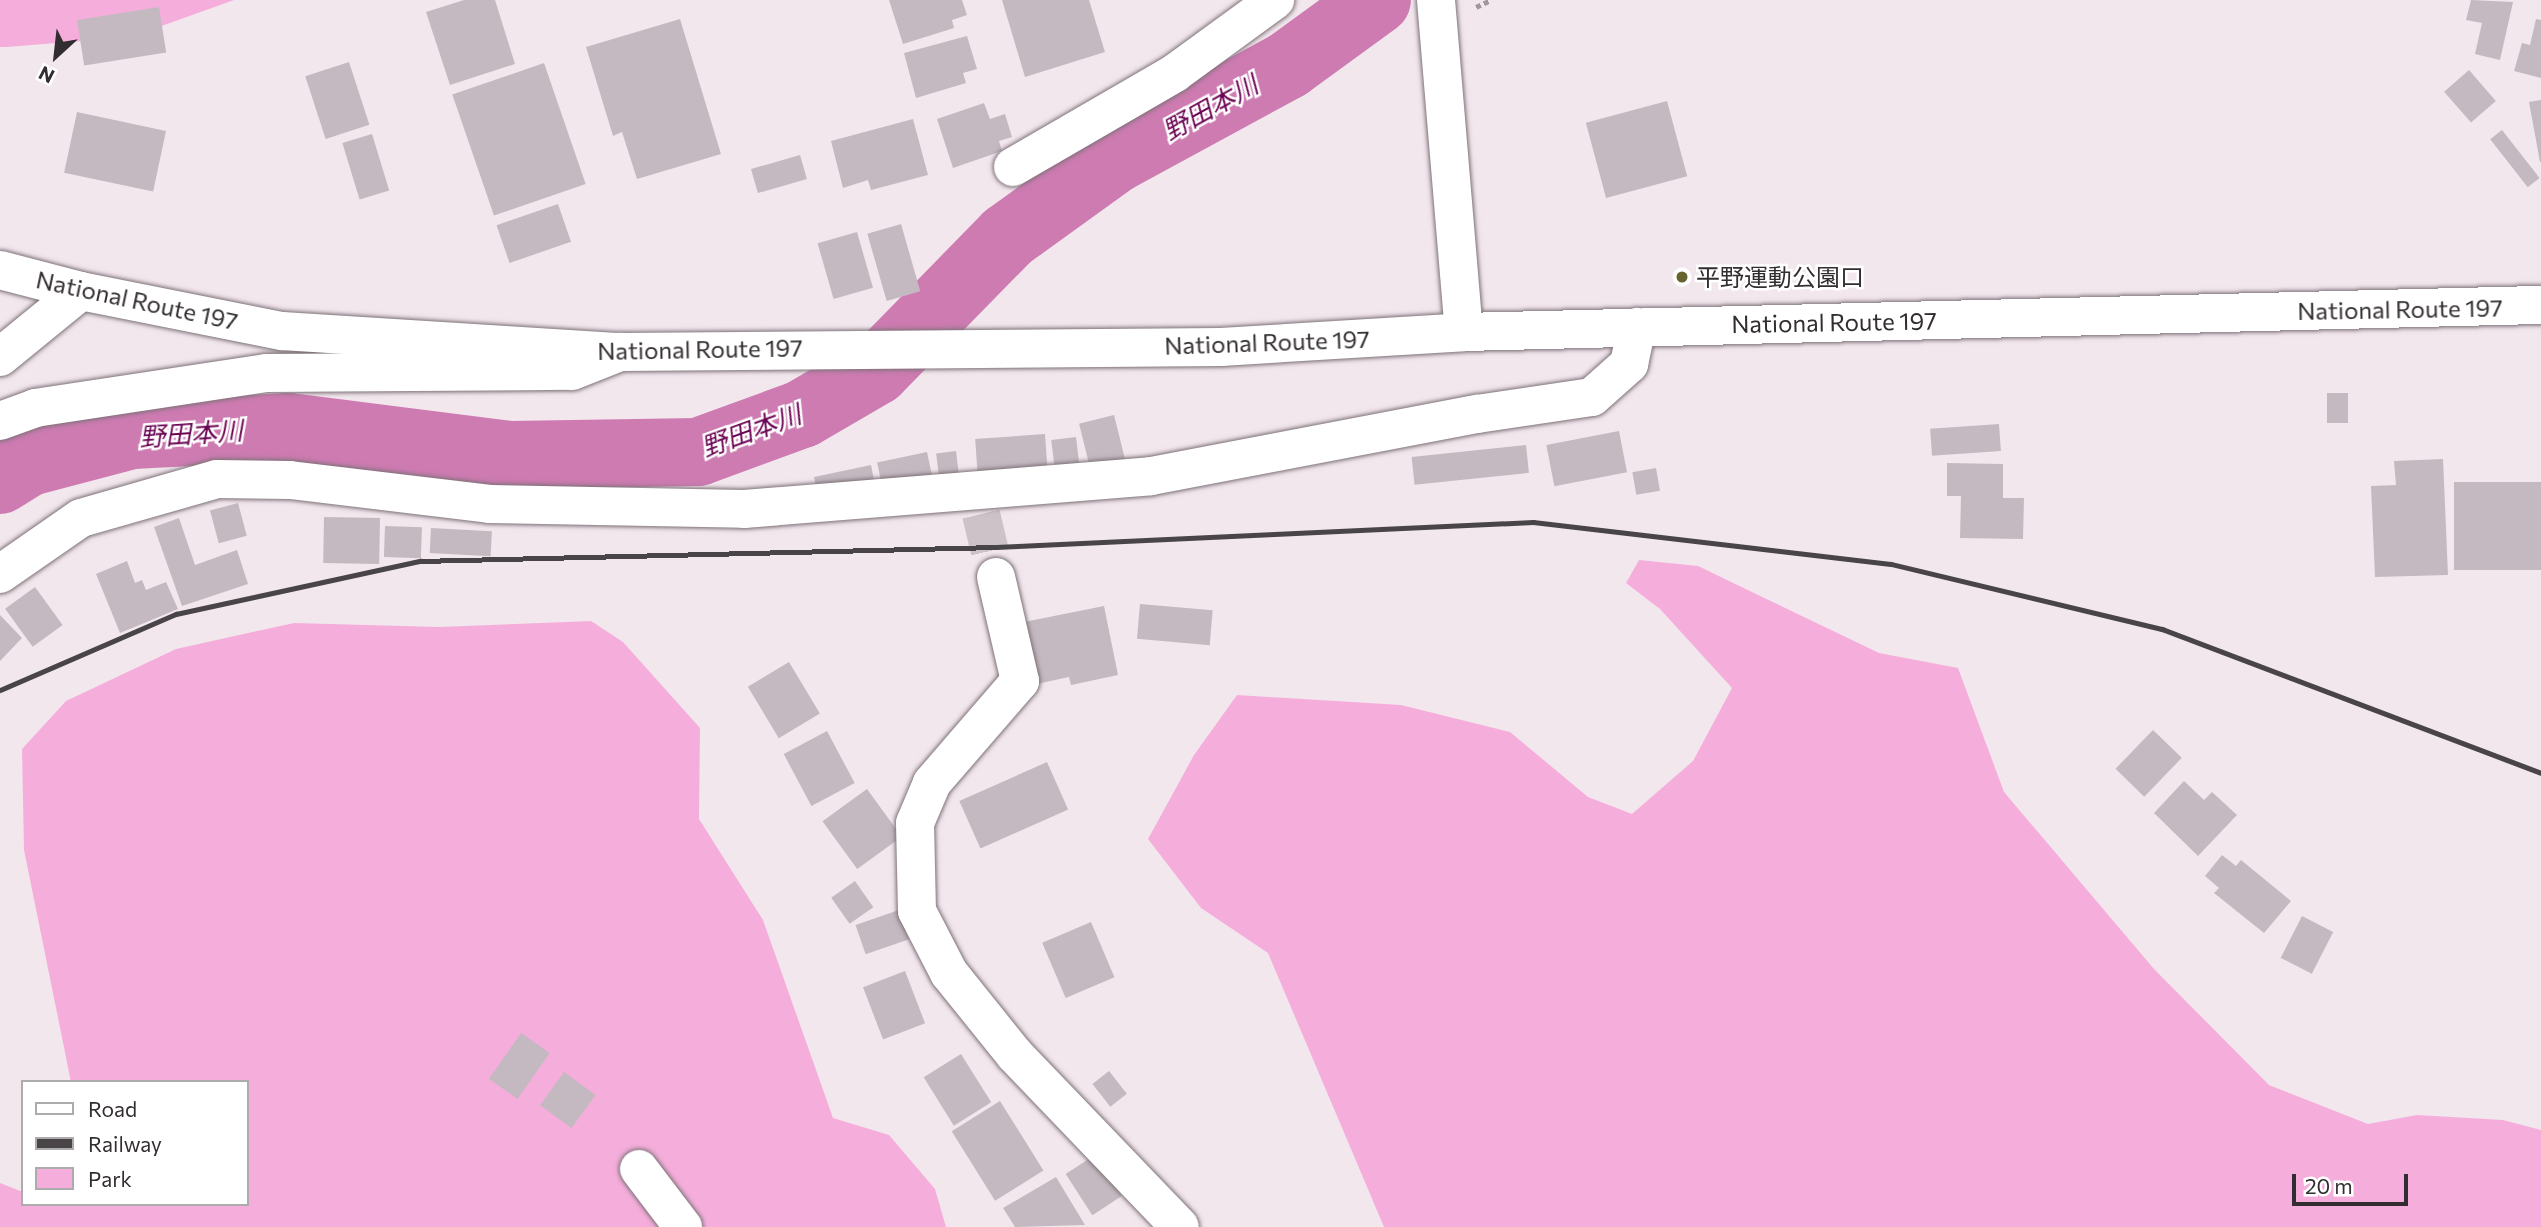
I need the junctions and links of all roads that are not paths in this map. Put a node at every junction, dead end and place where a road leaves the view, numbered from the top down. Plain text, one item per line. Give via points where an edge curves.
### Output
1 (1275, 0) edge
2 (1437, 8) edge
3 (1013, 167) dead end
4 (0, 270) edge
5 (81, 291) junction
6 (2541, 305) edge
7 (1637, 327) junction
8 (1464, 332) junction
9 (620, 352) junction
10 (0, 358) edge
11 (0, 421) edge
12 (0, 574) edge
13 (996, 577) tunnel mouth
14 (639, 1169) dead end
15 (683, 1227) edge
16 (1180, 1227) edge

1 - 3 main road via 1175,73
2 - 8 main road
4 - 5 main road, National Route 197
5 - 9 main road, National Route 197 via 282,331
5 - 10 main road
6 - 7 main road, National Route 197
7 - 8 main road, National Route 197
7 - 12 main road via 1629,364 1592,397 979,503 730,509 490,504 290,480 217,479 81,518
8 - 9 main road, National Route 197 via 1221,347
9 - 11 main road via 572,371 267,373 35,408
13 - 16 main road via 1020,681 932,783 915,823 918,911 949,973 1015,1055
14 - 15 main road

